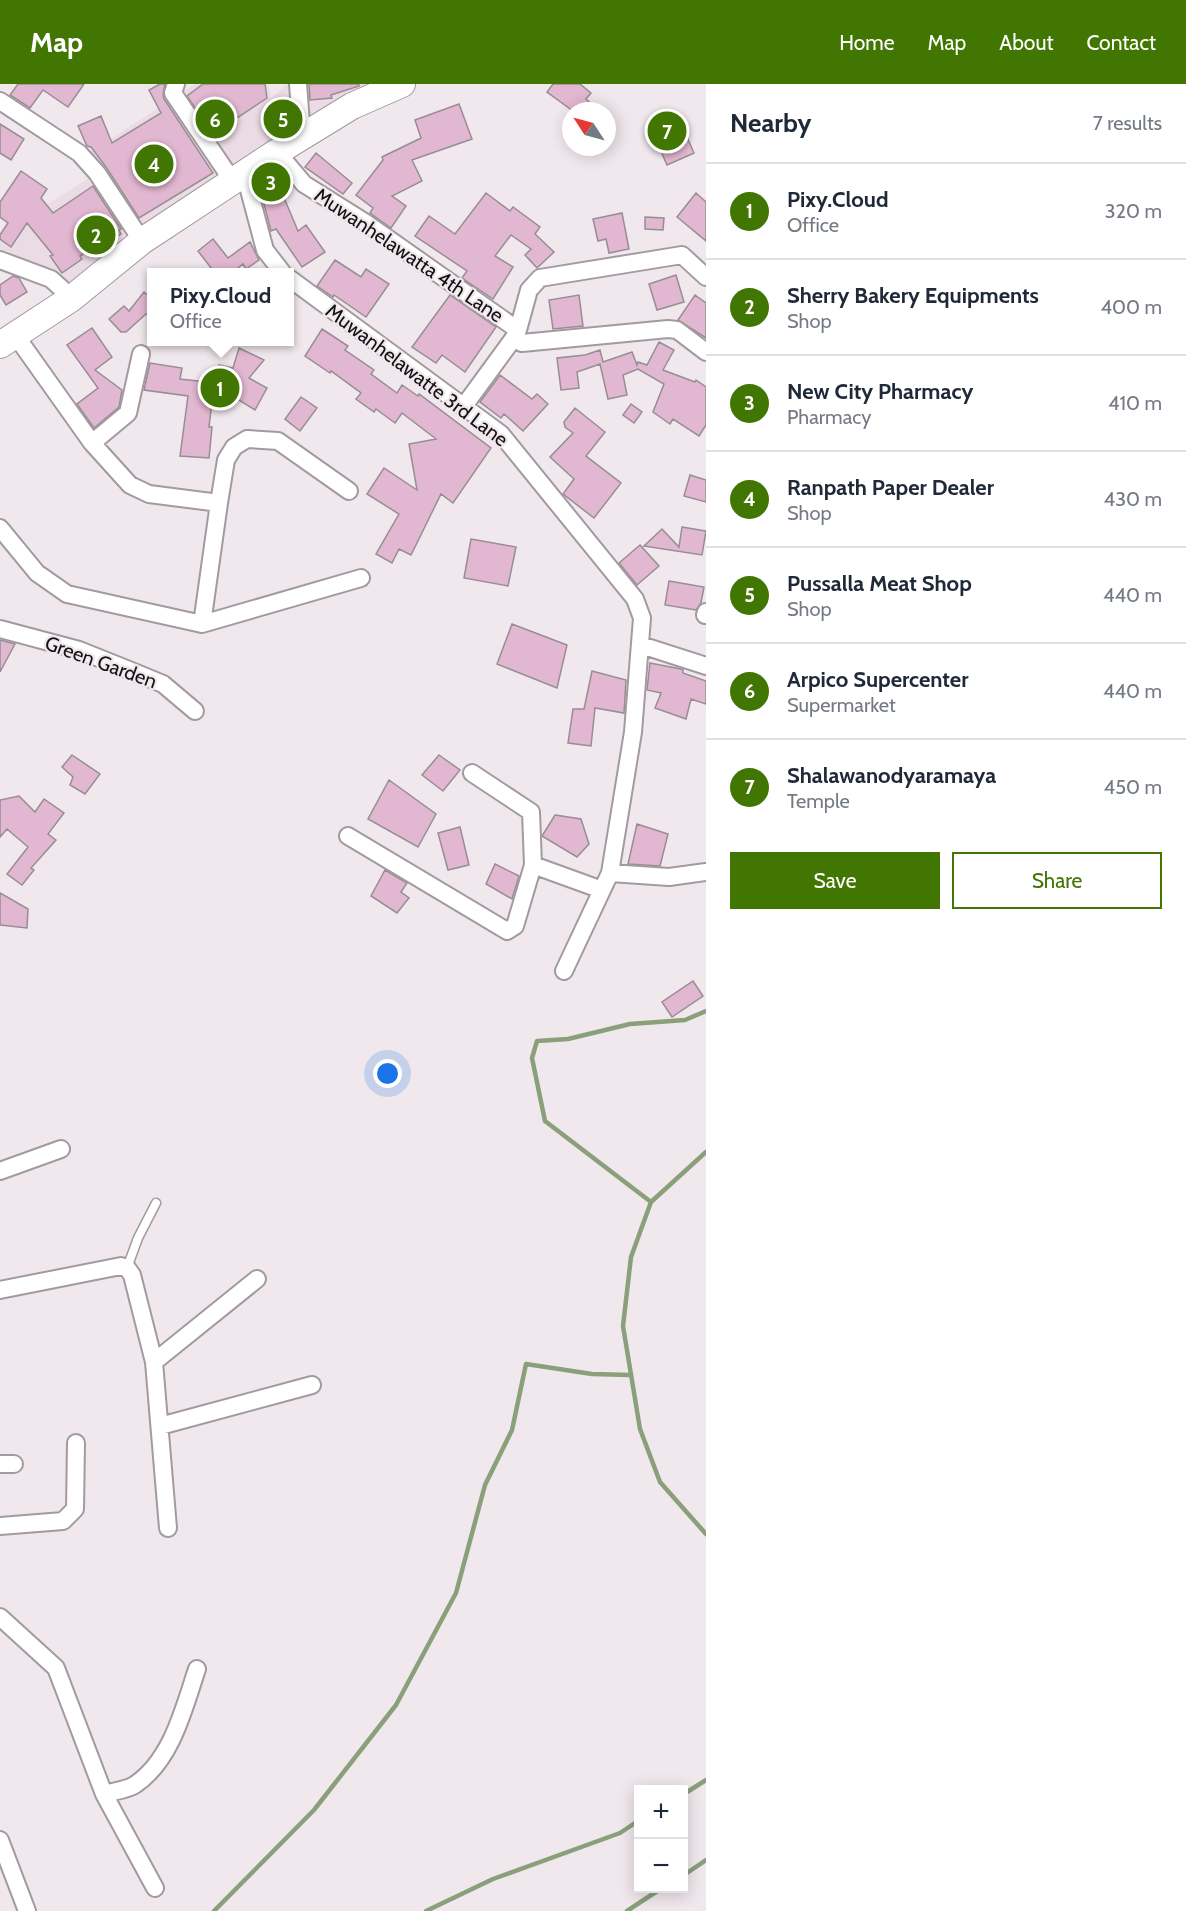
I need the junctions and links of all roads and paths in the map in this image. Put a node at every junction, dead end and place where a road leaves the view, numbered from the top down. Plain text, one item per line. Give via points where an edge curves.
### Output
1 (176, 84) edge
2 (298, 84) edge
3 (397, 85) edge
4 (0, 101) edge
5 (302, 137) junction
6 (278, 152) junction
7 (239, 179) junction
8 (142, 241) junction
9 (0, 260) edge
10 (279, 268) edge
11 (706, 277) edge
12 (294, 282) edge
13 (72, 298) junction
14 (516, 334) junction
15 (8, 341) edge
16 (706, 352) edge
17 (141, 354) dead end
18 (464, 406) junction
19 (92, 443) junction
20 (349, 491) dead end
21 (219, 503) junction
22 (0, 528) edge
23 (360, 578) dead end
24 (202, 624) junction
25 (0, 629) edge
26 (641, 645) junction
27 (706, 666) edge
28 (195, 711) dead end
29 (472, 773) dead end
30 (348, 836) dead end
31 (533, 865) junction
32 (706, 872) edge
33 (610, 873) junction
34 (602, 890) junction
35 (564, 971) dead end
36 (61, 1149) dead end
37 (0, 1171) edge
38 (156, 1203) dead end
39 (127, 1268) junction
40 (257, 1279) dead end
41 (0, 1290) edge
42 (154, 1362) junction
43 (312, 1385) dead end
44 (160, 1426) junction
45 (76, 1443) dead end
46 (0, 1526) edge
47 (168, 1528) dead end
48 (0, 1617) edge
49 (197, 1668) dead end
50 (104, 1794) junction
51 (0, 1840) edge
52 (155, 1888) dead end
53 (27, 1911) edge

1 - 7 street via 174,93
2 - 5 street
3 - 5 main road via 352,106
4 - 8 street via 79,153
5 - 6 main road
6 - 7 main road
6 - 14 street, Muwanhelawatta 4th Lane via 304,184 366,223
7 - 8 main road
7 - 10 street via 266,250
8 - 13 main road
9 - 13 street via 51,279
11 - 14 street via 682,255 540,278 529,290
12 - 18 street, Muwanhelawatte 3rd Lane
13 - 15 main road
14 - 16 street, Muwanhelawatta 4th Lane via 522,343 668,328 677,330
14 - 18 street
15 - 19 street
17 - 19 street via 128,413
18 - 26 street, Muwanhelawatte 3rd Lane via 506,440 635,599 642,618
19 - 21 street via 130,485 148,494
20 - 21 street via 278,441 247,439 234,447 226,460
21 - 24 street
22 - 24 street via 37,573 67,594
23 - 24 street
25 - 28 street, Green Garden via 79,650 163,684
26 - 27 street
26 - 33 street, Muwanhelawatte 3rd Lane via 633,732
29 - 31 street via 531,812
30 - 31 street via 507,931 515,926
31 - 34 street
32 - 33 street via 669,877
33 - 34 street, Muwanhelawatte 3rd Lane
34 - 35 street, Muwanhelawatte 3rd Lane
36 - 37 street
38 - 39 lane
39 - 41 street
39 - 42 street
40 - 42 street
42 - 44 street
43 - 44 street
44 - 47 street
45 - 46 street via 75,1509 70,1515 63,1521
48 - 50 street via 56,1668
49 - 50 street via 178,1724 159,1761 135,1785
50 - 52 street
51 - 53 street

